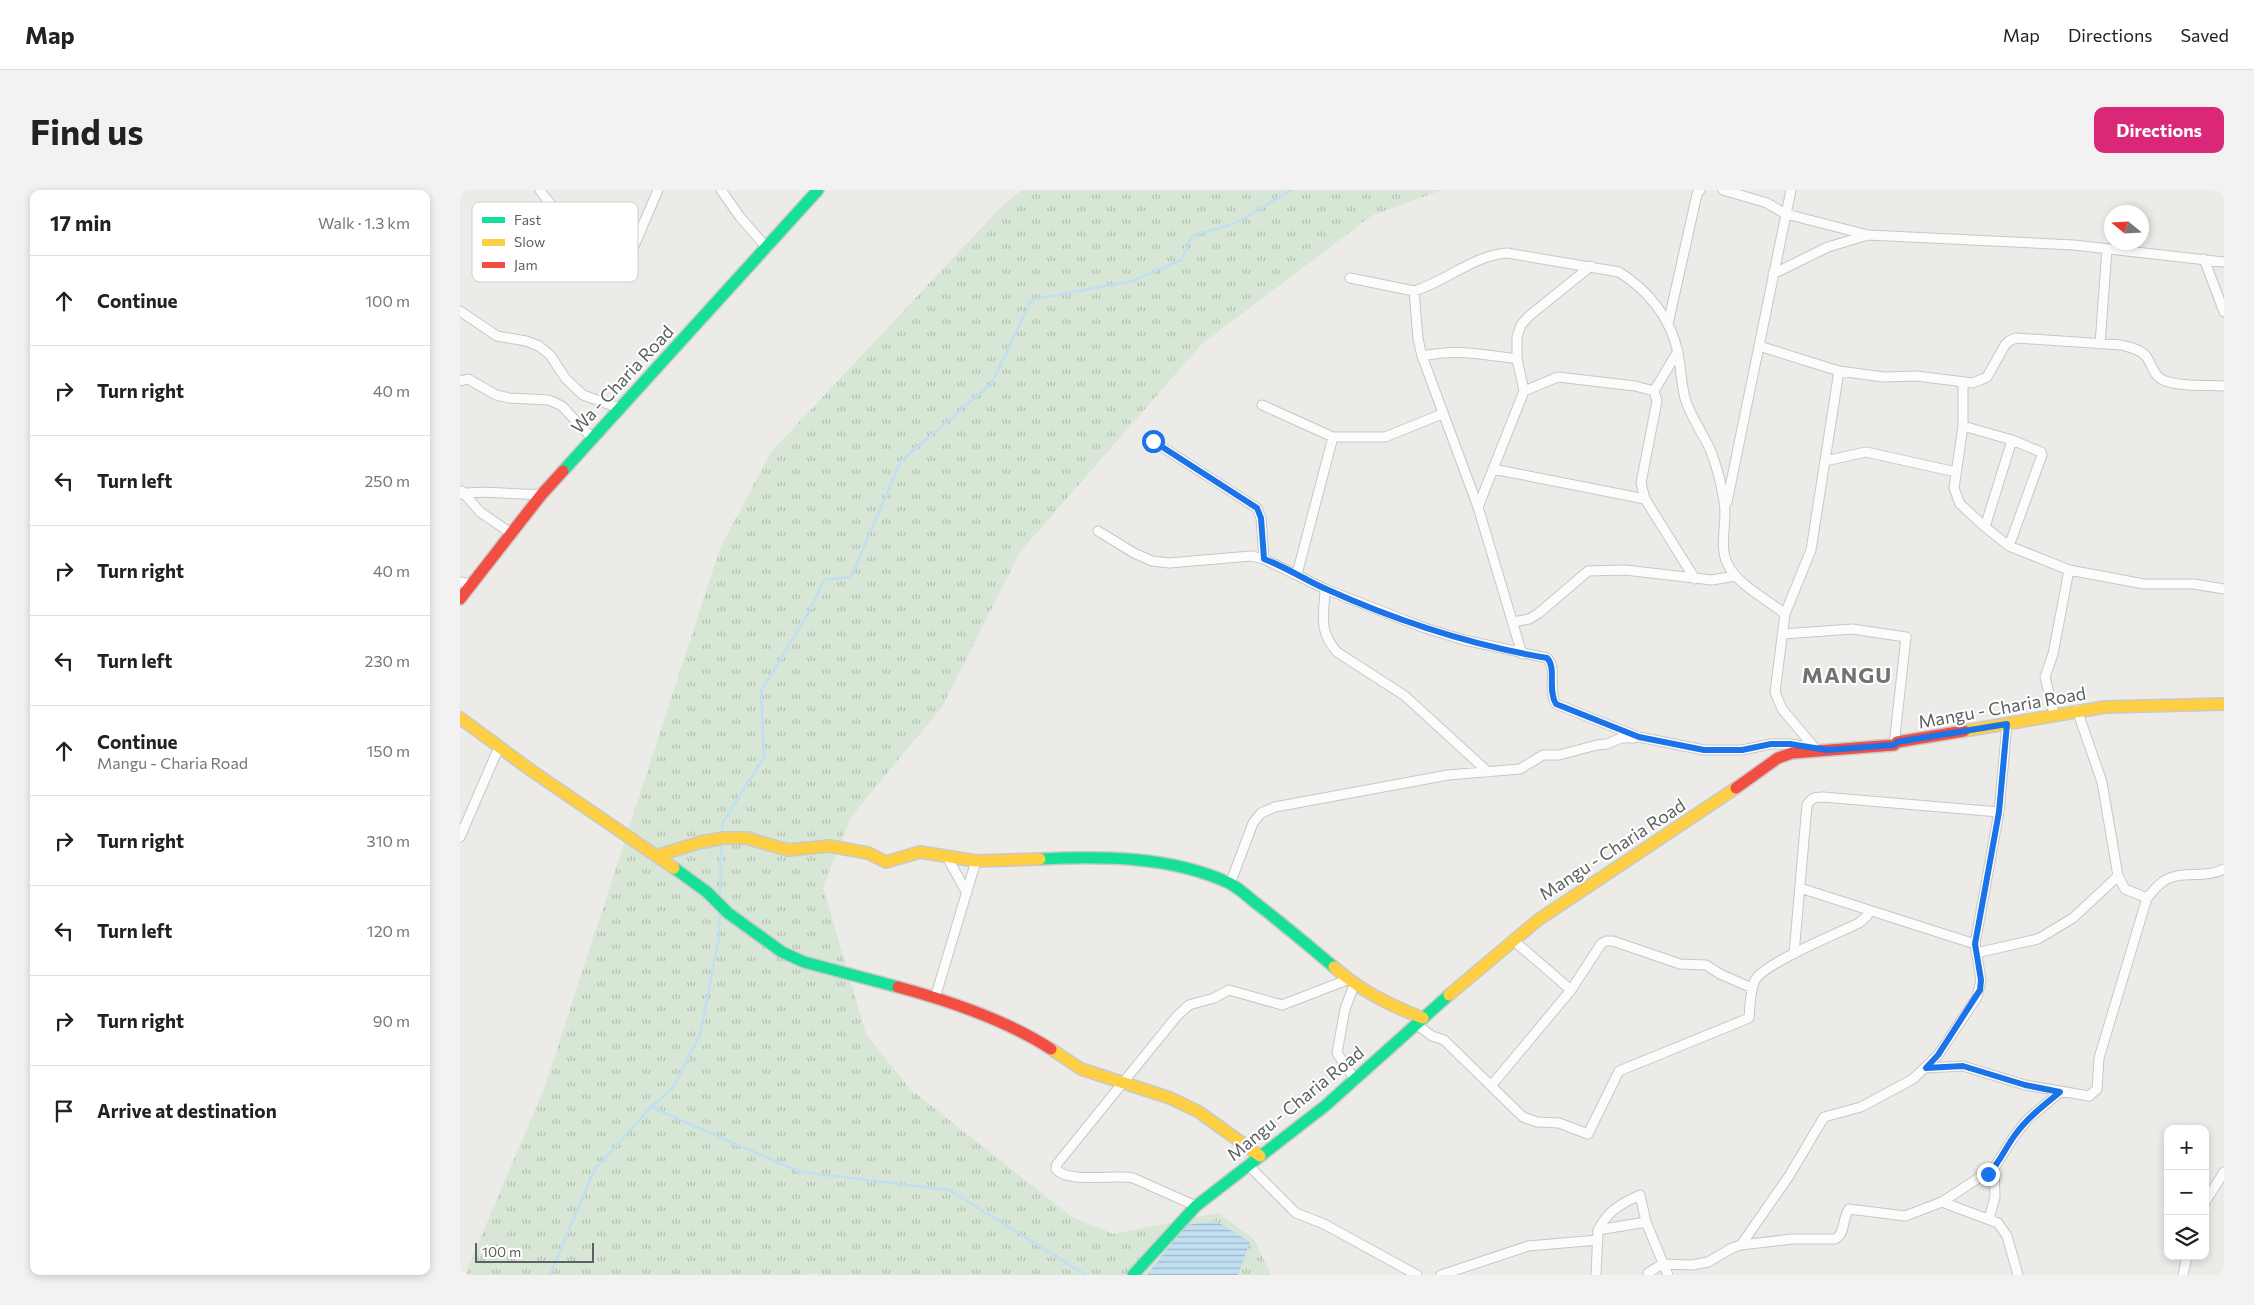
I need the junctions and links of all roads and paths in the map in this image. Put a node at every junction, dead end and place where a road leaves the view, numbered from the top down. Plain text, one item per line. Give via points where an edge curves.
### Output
1 (540, 190) edge
2 (658, 190) edge
3 (721, 190) edge
4 (818, 190) edge
5 (1700, 190) edge
6 (1723, 190) edge
7 (1791, 190) edge
8 (549, 202) edge
9 (1786, 214) junction
10 (1868, 235) junction
11 (638, 237) edge
12 (767, 248) junction
13 (2104, 249) edge
14 (2107, 250) edge
15 (2117, 250) edge
16 (2204, 259) junction
17 (2224, 262) edge
18 (1591, 266) junction
19 (1773, 274) junction
20 (1350, 278) dead end
21 (1414, 290) junction
22 (460, 311) edge
23 (2224, 312) edge
24 (1668, 324) junction
25 (2100, 344) junction
26 (1759, 346) junction
27 (1678, 351) junction
28 (1422, 356) junction
29 (1517, 360) junction
30 (1839, 371) junction
31 (460, 380) edge
32 (1963, 382) junction
33 (2224, 386) edge
34 (1524, 391) junction
35 (1654, 391) junction
36 (1262, 405) dead end
37 (618, 408) junction
38 (1442, 414) junction
39 (1963, 426) junction
40 (591, 437) junction
41 (1333, 437) junction
42 (2012, 440) junction
43 (1153, 441) dead end
44 (1825, 461) junction
45 (1493, 469) junction
46 (1956, 472) junction
47 (461, 493) edge
48 (542, 494) junction
49 (1645, 499) junction
50 (1478, 507) junction
51 (1726, 507) junction
52 (1985, 527) junction
53 (1098, 531) dead end
54 (511, 533) junction
55 (2009, 546) junction
56 (1264, 559) junction
57 (2069, 570) junction
58 (1297, 574) junction
59 (1735, 576) junction
60 (1694, 579) junction
61 (460, 582) edge
62 (472, 584) junction
63 (1325, 589) junction
64 (2224, 590) edge
65 (460, 599) edge
66 (1785, 614) junction
67 (1513, 622) junction
68 (1782, 634) junction
69 (1522, 654) junction
70 (2224, 704) edge
71 (2077, 710) junction
72 (2054, 714) junction
73 (460, 718) edge
74 (2007, 724) junction
75 (1639, 737) junction
76 (1894, 745) junction
77 (499, 747) junction
78 (1814, 748) junction
79 (1827, 750) junction
80 (1488, 772) junction
81 (1999, 812) junction
82 (460, 837) edge
83 (656, 856) junction
84 (947, 857) junction
85 (976, 861) junction
86 (2224, 869) edge
87 (2118, 876) junction
88 (1230, 884) junction
89 (1800, 888) junction
90 (967, 894) junction
91 (2147, 898) junction
92 (1869, 911) junction
93 (1513, 940) junction
94 (1975, 948) junction
95 (1794, 954) junction
96 (1351, 983) junction
97 (1752, 988) junction
98 (1571, 990) junction
99 (936, 998) junction
100 (1420, 1021) junction
101 (1926, 1068) junction
102 (1355, 1080) junction
103 (1124, 1084) junction
104 (1491, 1086) junction
105 (2060, 1092) junction
106 (1260, 1156) junction
107 (1248, 1165) junction
108 (1994, 1168) junction
109 (2224, 1172) edge
110 (2209, 1196) edge
111 (1942, 1202) junction
112 (1196, 1206) junction
113 (1989, 1218) junction
114 (1646, 1222) junction
115 (1598, 1235) junction
116 (1741, 1245) junction
117 (2186, 1260) edge
118 (1662, 1264) junction
119 (1648, 1273) dead end
120 (1133, 1275) edge
121 (1418, 1275) edge
122 (1441, 1275) edge
123 (1596, 1275) edge
124 (1668, 1275) edge
125 (2018, 1275) edge
126 (2183, 1275) edge

1 - 8 street
2 - 11 street
3 - 12 street
4 - 12 street, Wa - Charia Road
5 - 24 street
6 - 9 street via 1767,203
7 - 9 street
9 - 10 street
9 - 19 street
10 - 13 street
10 - 19 street via 1828,247
12 - 37 street, Wa - Charia Road
14 - 25 street
15 - 16 street
16 - 17 street
16 - 23 street
18 - 21 street via 1498,254
18 - 24 street via 1619,272 1633,281 1659,307
18 - 29 street via 1525,321 1517,337
19 - 26 street
20 - 21 street
21 - 28 street
22 - 37 street via 497,336 539,346 583,395
24 - 27 street
25 - 32 street via 2016,338 2005,346 1987,377 1973,383
25 - 33 street via 2136,349 2161,379
26 - 30 street
26 - 51 street
27 - 35 street
27 - 51 street via 1685,398 1720,475
28 - 29 street via 1468,351
28 - 38 street
29 - 34 street
30 - 32 street
30 - 44 street
31 - 40 street via 468,379 485,390 509,398 549,400 562,406
32 - 39 street
34 - 35 street via 1558,377
34 - 45 street
35 - 49 street via 1657,401 1640,483
36 - 41 street
37 - 40 street, Wa - Charia Road
38 - 41 street via 1385,437
38 - 50 street
39 - 42 street
39 - 46 street
40 - 48 street, Wa - Charia Road
41 - 58 street
42 - 52 street
42 - 55 street via 2042,455
43 - 56 street via 1257,508 1261,518
44 - 46 street via 1866,452
44 - 66 street via 1810,557
45 - 49 street
45 - 50 street
46 - 52 street via 1954,488 1960,504
47 - 48 street
47 - 54 street via 480,512
48 - 54 street, Wa - Charia Road
49 - 60 street
50 - 67 street
51 - 59 street via 1725,558
52 - 55 street
53 - 56 street via 1152,561 1169,563 1251,556
54 - 62 street, Wa - Charia Road
55 - 57 street
56 - 58 street
57 - 64 street via 2144,584 2194,584
57 - 72 street via 2053,654 2045,677
58 - 63 street
59 - 60 street
59 - 66 street
60 - 67 street via 1625,570 1588,571 1540,613
61 - 62 street
62 - 65 street, Wa - Charia Road
63 - 69 street via 1422,627
63 - 80 street via 1323,630 1328,642 1337,652 1405,696
66 - 68 street
67 - 69 street
68 - 76 street via 1852,629 1906,637
68 - 78 street via 1775,692 1777,700
69 - 75 street via 1551,661 1551,690 1556,704
70 - 71 street, Mangu - Charia Road via 2132,705
71 - 72 street, Mangu - Charia Road
71 - 87 street via 2100,777
72 - 74 street, Mangu - Charia Road
73 - 77 street
74 - 76 street, Mangu - Charia Road
74 - 81 street
75 - 78 street via 1723,752 1771,744
75 - 80 street via 1621,738 1607,744 1543,756 1520,769
76 - 79 street, Mangu - Charia Road
77 - 82 street
77 - 83 street
78 - 79 street
79 - 93 street, Mangu - Charia Road via 1792,753 1778,758 1699,814 1554,908
80 - 88 street via 1448,775 1261,813 1253,823
81 - 89 street via 1815,797 1807,805
81 - 94 street
83 - 84 street via 701,842 746,838 788,850 829,846 868,853 886,862 920,852
83 - 99 street via 782,952 804,962
84 - 85 street
84 - 90 street
85 - 88 street via 1081,857 1141,860 1187,868
85 - 90 street
86 - 91 street via 2207,876 2166,879
87 - 91 street via 2125,889
87 - 94 street via 2073,918 2038,939
88 - 96 street via 1284,924
89 - 92 street
89 - 95 street
90 - 99 street
91 - 105 street via 2099,1058 2097,1089 2089,1096
92 - 94 street
92 - 95 street via 1859,923
93 - 98 street
93 - 100 street, Mangu - Charia Road
94 - 101 street via 1981,980 1977,997
95 - 97 street via 1763,972
96 - 100 street
96 - 102 street via 1337,1053
96 - 103 street via 1282,1005 1229,990 1188,1005
97 - 98 street via 1706,965 1680,964 1606,941
97 - 104 street via 1749,1018 1619,1071 1588,1134 1559,1123 1529,1120
98 - 104 street
99 - 103 street via 1035,1039 1080,1069
100 - 102 street, Mangu - Charia Road
100 - 104 street via 1432,1036 1444,1040
101 - 105 street via 1963,1066
101 - 116 street via 1861,1107 1824,1118
102 - 106 street, Mangu - Charia Road
103 - 106 street via 1170,1098 1199,1112
103 - 112 street via 1057,1164 1056,1170 1092,1178 1133,1178
105 - 108 street via 2027,1120
106 - 107 street, Mangu - Charia Road
107 - 112 street, Mangu - Charia Road
107 - 121 street via 1296,1213 1324,1224
108 - 111 street
108 - 113 street via 1995,1197
109 - 110 street
111 - 113 street
111 - 116 street via 1905,1216 1849,1209 1841,1234 1835,1239 1792,1239
112 - 120 street, Mangu - Charia Road
113 - 125 street via 2003,1228
114 - 115 street
114 - 115 street via 1640,1195 1609,1212
114 - 118 street
115 - 122 street via 1528,1246
115 - 123 street
116 - 118 street via 1708,1262
117 - 126 street
118 - 119 street
118 - 124 street

